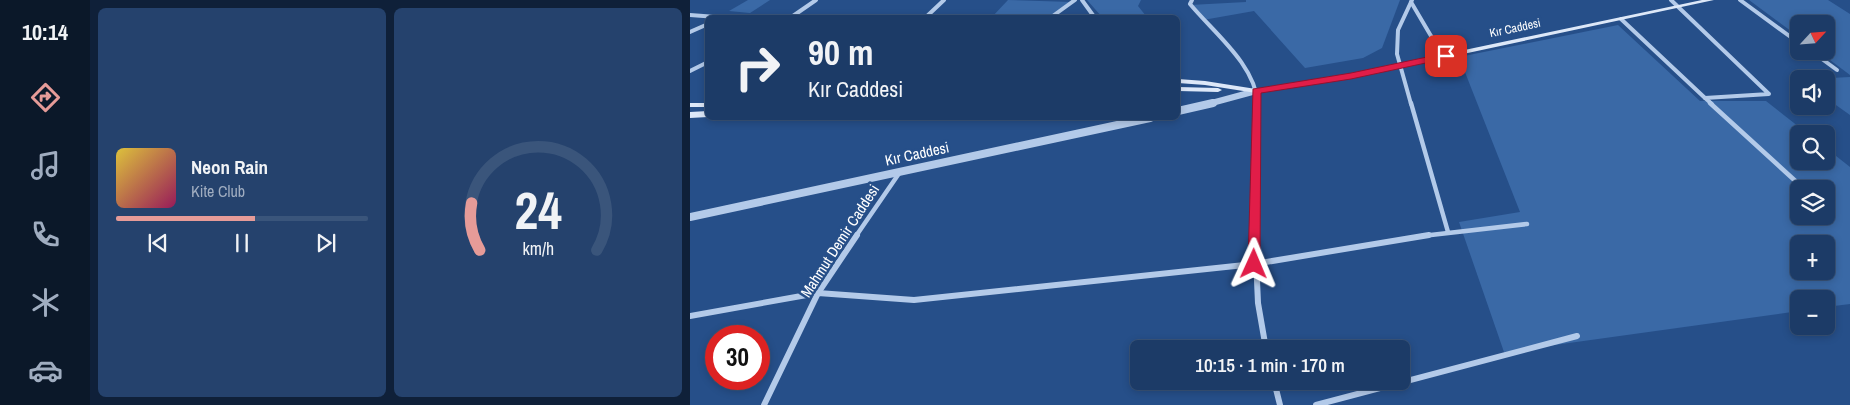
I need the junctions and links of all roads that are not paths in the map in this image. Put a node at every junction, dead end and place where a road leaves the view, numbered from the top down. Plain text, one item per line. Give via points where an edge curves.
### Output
1 (816, 0) edge
2 (944, 0) edge
3 (1074, 0) edge
4 (1082, 0) edge
5 (1192, 0) edge
6 (1671, 0) edge
7 (1712, 0) edge
8 (1740, 0) edge
9 (1411, 1) edge
10 (1680, 6) junction
11 (690, 15) edge
12 (794, 15) edge
13 (928, 15) edge
14 (1054, 15) edge
15 (1094, 15) edge
16 (705, 16) edge
17 (1621, 19) junction
18 (705, 25) edge
19 (690, 32) edge
20 (1790, 36) edge
21 (1446, 56) junction
22 (1823, 60) edge
23 (705, 64) edge
24 (1399, 66) junction
25 (1837, 70) dead end
26 (690, 71) edge
27 (1180, 81) edge
28 (1180, 89) edge
29 (1237, 89) junction
30 (1256, 91) junction
31 (1705, 98) junction
32 (705, 104) edge
33 (690, 105) edge
34 (1180, 111) edge
35 (705, 114) edge
36 (690, 115) edge
37 (1141, 120) edge
38 (900, 172) junction
39 (1794, 180) edge
40 (690, 217) edge
41 (1527, 224) dead end
42 (1448, 232) junction
43 (1254, 264) junction
44 (818, 293) junction
45 (690, 316) edge
46 (1576, 336) dead end
47 (1264, 340) edge
48 (1276, 390) edge
49 (764, 405) edge
50 (1280, 405) edge
51 (1316, 405) edge

1 - 12 street
2 - 13 street
3 - 14 street
4 - 15 street
5 - 30 street via 1190,4 1240,61
6 - 10 street
7 - 10 main road, Kır Caddesi
8 - 20 street
9 - 21 street
9 - 24 street via 1398,30
10 - 17 main road, Kır Caddesi
10 - 31 street via 1769,94
11 - 16 street
17 - 21 main road, Kır Caddesi
17 - 31 street
18 - 19 street
21 - 24 main road, Kır Caddesi
22 - 25 street
23 - 26 street
24 - 30 main road, Kır Caddesi
24 - 42 street
27 - 29 main road
28 - 29 main road
29 - 30 main road
30 - 34 street, Kır Caddesi
30 - 43 street
31 - 39 street
32 - 33 main road
35 - 36 main road
37 - 38 street, Kır Caddesi
38 - 40 street, Kır Caddesi
38 - 44 street, Mahmut Demir Caddesi
41 - 42 street
42 - 43 street
43 - 44 street via 914,300
43 - 47 street
44 - 45 street
44 - 49 street, Mahmut Demir Caddesi
46 - 51 street
48 - 50 street

